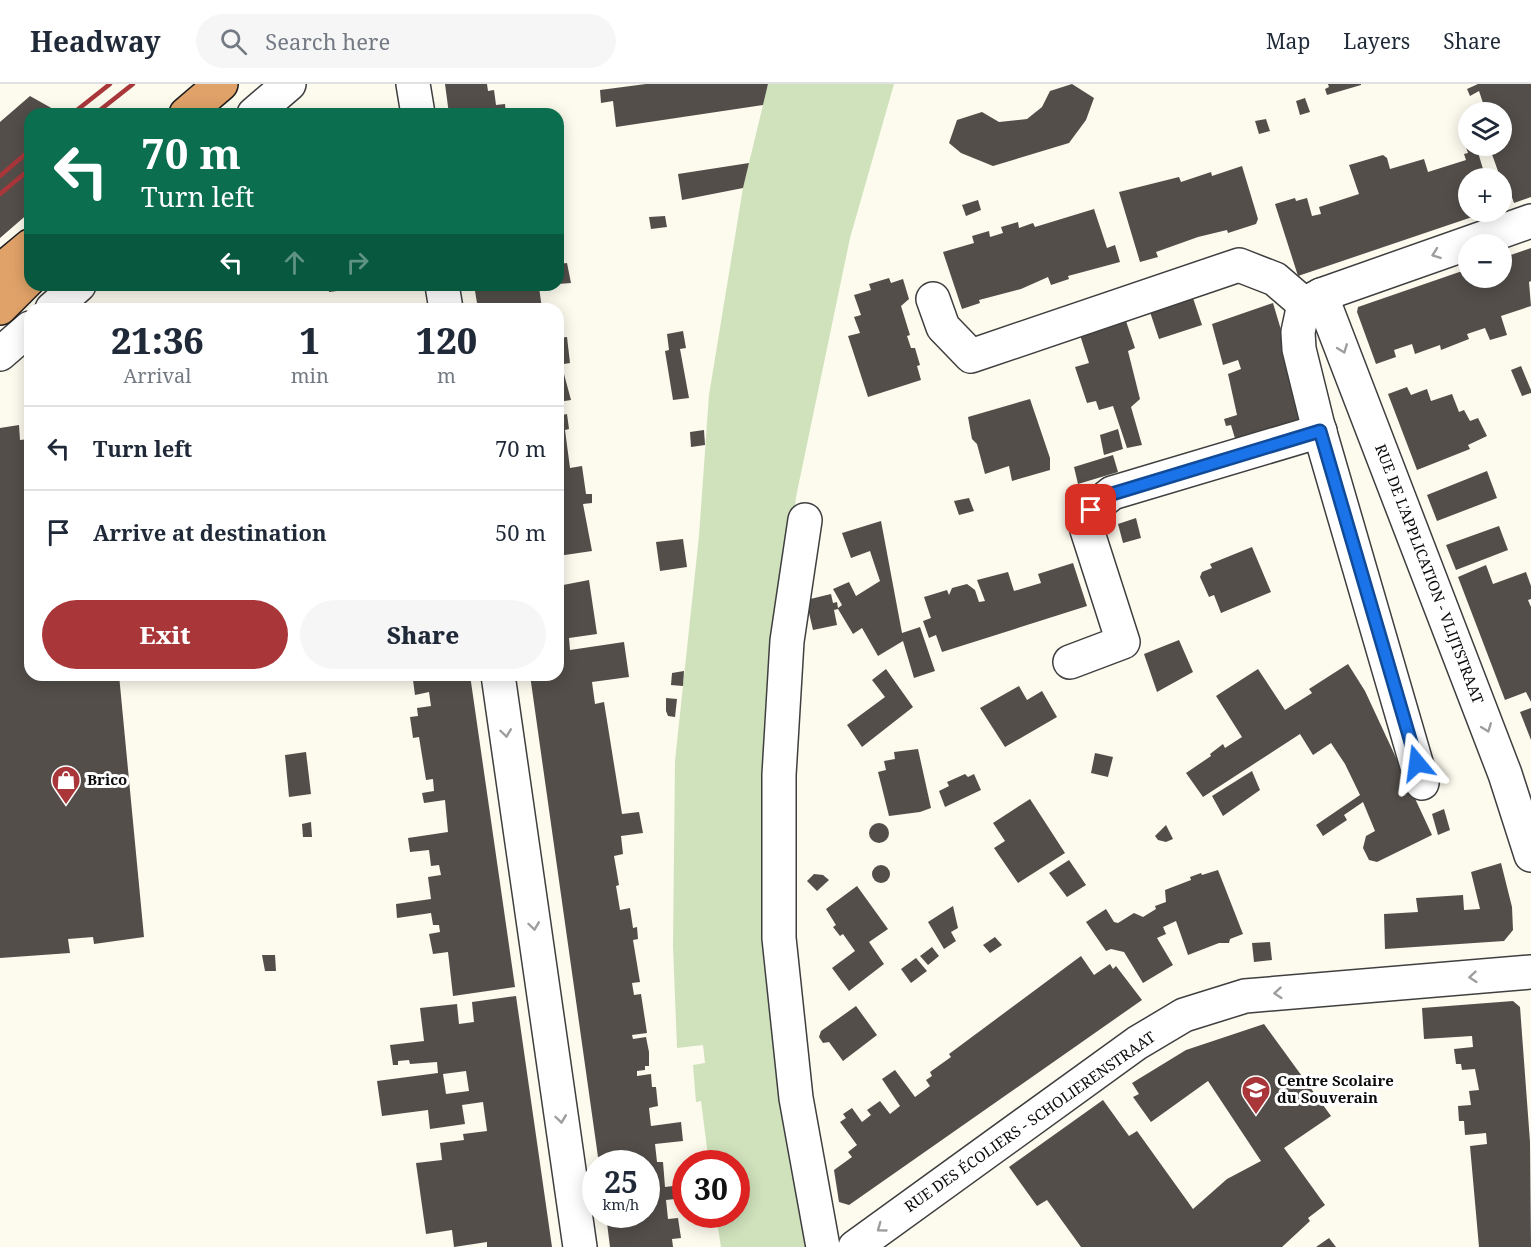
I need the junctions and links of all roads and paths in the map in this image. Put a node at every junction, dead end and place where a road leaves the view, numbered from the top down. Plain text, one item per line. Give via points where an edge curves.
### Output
1 (221, 84) edge
2 (289, 84) edge
3 (413, 84) edge
4 (193, 108) edge
5 (261, 108) edge
6 (417, 108) edge
7 (1531, 220) edge
8 (24, 251) edge
9 (0, 271) edge
10 (24, 284) edge
11 (72, 291) edge
12 (933, 299) dead end
13 (1313, 300) junction
14 (59, 303) edge
15 (0, 308) edge
16 (24, 333) edge
17 (0, 354) edge
18 (1320, 431) junction
19 (805, 520) dead end
20 (1070, 662) dead end
21 (499, 681) edge
22 (1422, 783) dead end
23 (1531, 855) edge
24 (1531, 972) edge
25 (580, 1247) edge
26 (823, 1247) edge
27 (855, 1247) edge

1 - 4 highway
2 - 5 street
3 - 6 street
7 -> 13 street
8 - 9 highway
10 - 15 highway
11 - 14 street
12 - 13 street via 943,327 971,356 1239,265
13 - 18 street via 1298,332
13 -> 23 street, RUE DE L'APPLICATION - VLIJTSTRAAT via 1496,752
16 - 17 street
18 - 20 street via 1112,494 1091,510 1087,530 1123,642
18 - 22 street
19 - 26 street via 786,652 779,775 779,938 796,1098
21 -> 25 street
24 -> 27 street, RUE DES ÉCOLIERS - SCHOLIERENSTRAAT via 1245,996 1184,1015 1137,1042

